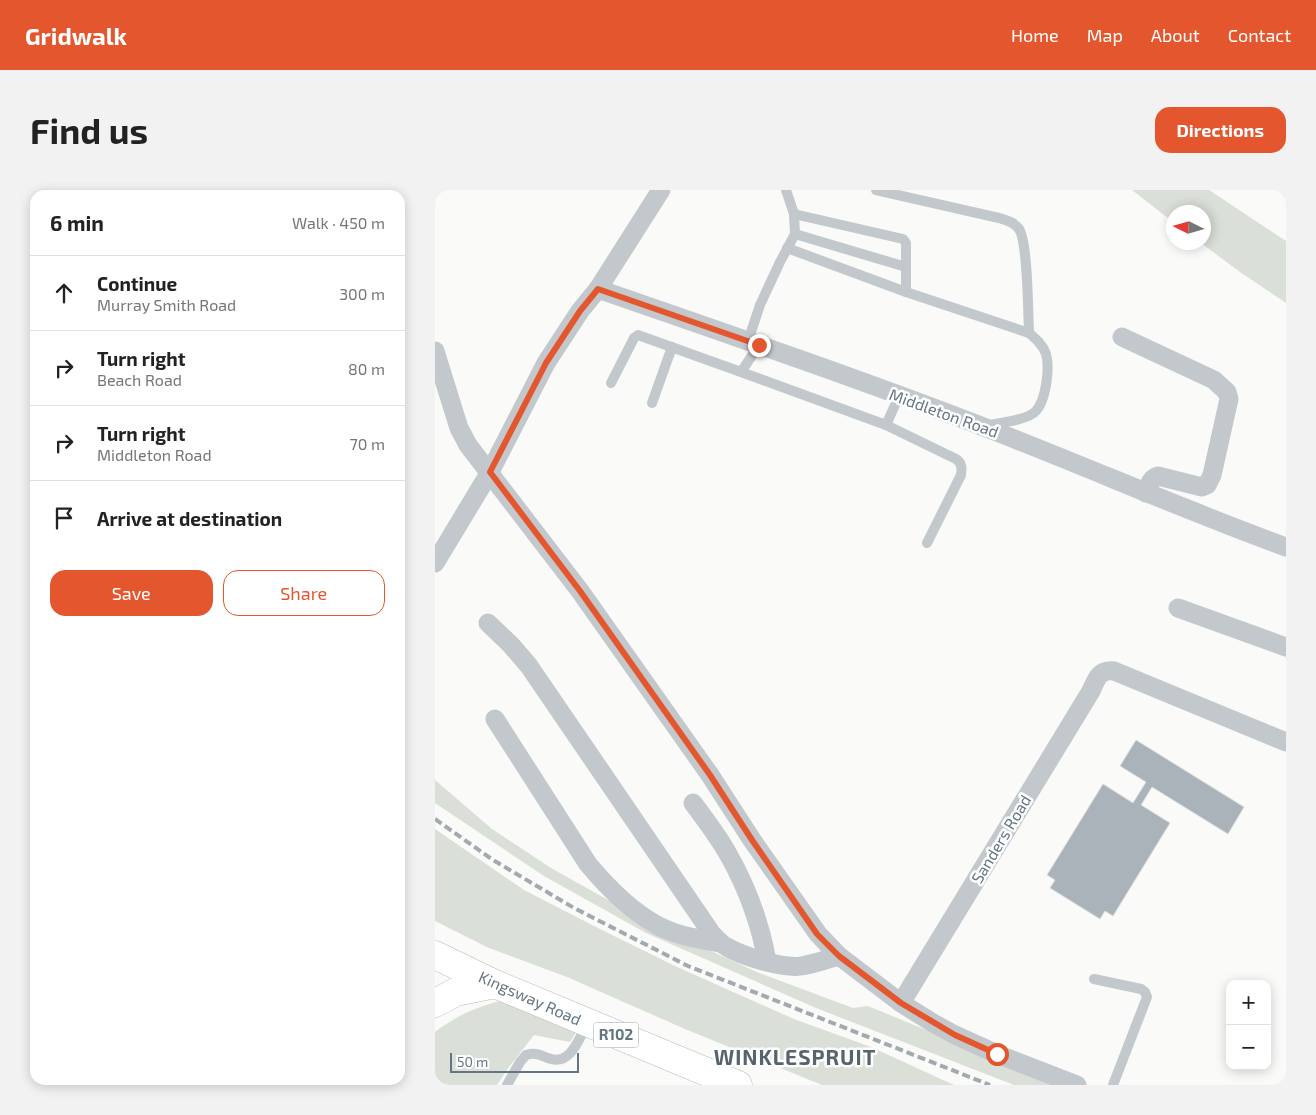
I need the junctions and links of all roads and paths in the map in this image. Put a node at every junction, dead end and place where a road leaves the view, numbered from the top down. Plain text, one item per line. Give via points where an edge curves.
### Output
1 (661, 190) edge
2 (786, 190) edge
3 (876, 190) edge
4 (794, 214) junction
5 (795, 234) junction
6 (787, 248) junction
7 (906, 267) junction
8 (598, 289) junction
9 (906, 292) junction
10 (1029, 333) junction
11 (1121, 337) dead end
12 (754, 343) junction
13 (672, 347) junction
14 (435, 351) edge
15 (741, 372) junction
16 (611, 383) dead end
17 (899, 396) junction
18 (652, 403) dead end
19 (886, 425) junction
20 (982, 427) junction
21 (490, 472) junction
22 (1146, 493) junction
23 (927, 543) dead end
24 (1286, 547) edge
25 (435, 563) edge
26 (1178, 608) dead end
27 (488, 623) dead end
28 (1286, 647) edge
29 (495, 719) dead end
30 (1286, 742) edge
31 (693, 803) dead end
32 (721, 943) junction
33 (435, 955) edge
34 (839, 956) junction
35 (767, 961) junction
36 (1094, 979) dead end
37 (495, 984) junction
38 (435, 1003) edge
39 (901, 1003) junction
40 (588, 1023) junction
41 (507, 1085) edge
42 (737, 1085) edge
43 (1077, 1085) edge
44 (1113, 1085) edge

1 - 8 street
2 - 4 lane
3 - 10 lane via 1014,223 1025,246
4 - 5 lane
4 - 7 lane via 903,239
5 - 6 lane
5 - 7 lane
6 - 9 lane
6 - 12 lane via 760,305
7 - 9 lane
8 - 12 street, Middleton Road
8 - 21 street via 546,363
9 - 10 lane
10 - 20 lane via 1039,341 1046,355 1048,375 1043,397 1036,411 1024,418
11 - 22 street via 1214,380 1227,392 1229,399 1207,485 1202,487 1158,476 1150,482
12 - 15 lane
12 - 17 street, Middleton Road
13 - 15 lane
13 - 16 lane via 636,336
13 - 18 lane
14 - 21 street via 459,428
15 - 19 lane
17 - 19 lane
17 - 20 street, Middleton Road
19 - 23 lane via 956,459 962,467
20 - 22 street, Middleton Road
21 - 25 street
21 - 34 street via 710,775 804,917
22 - 24 street, Middleton Road
26 - 28 street
27 - 32 street via 529,666
29 - 32 street via 588,864 606,886 658,925 680,934
30 - 39 street, Sanders Road via 1114,672 1099,674
31 - 35 street via 744,885 761,930
32 - 35 street via 734,951
33 - 37 main road, Kingsway Road / R102
34 - 35 street via 801,966
34 - 39 street
36 - 44 lane via 1141,989 1147,997
37 - 38 main road via 456,992
37 - 40 main road, Kingsway Road / R102
39 - 43 street via 955,1035
40 - 41 lane via 565,1059 553,1060 536,1053 526,1055
40 - 42 main road, Kingsway Road / R102

